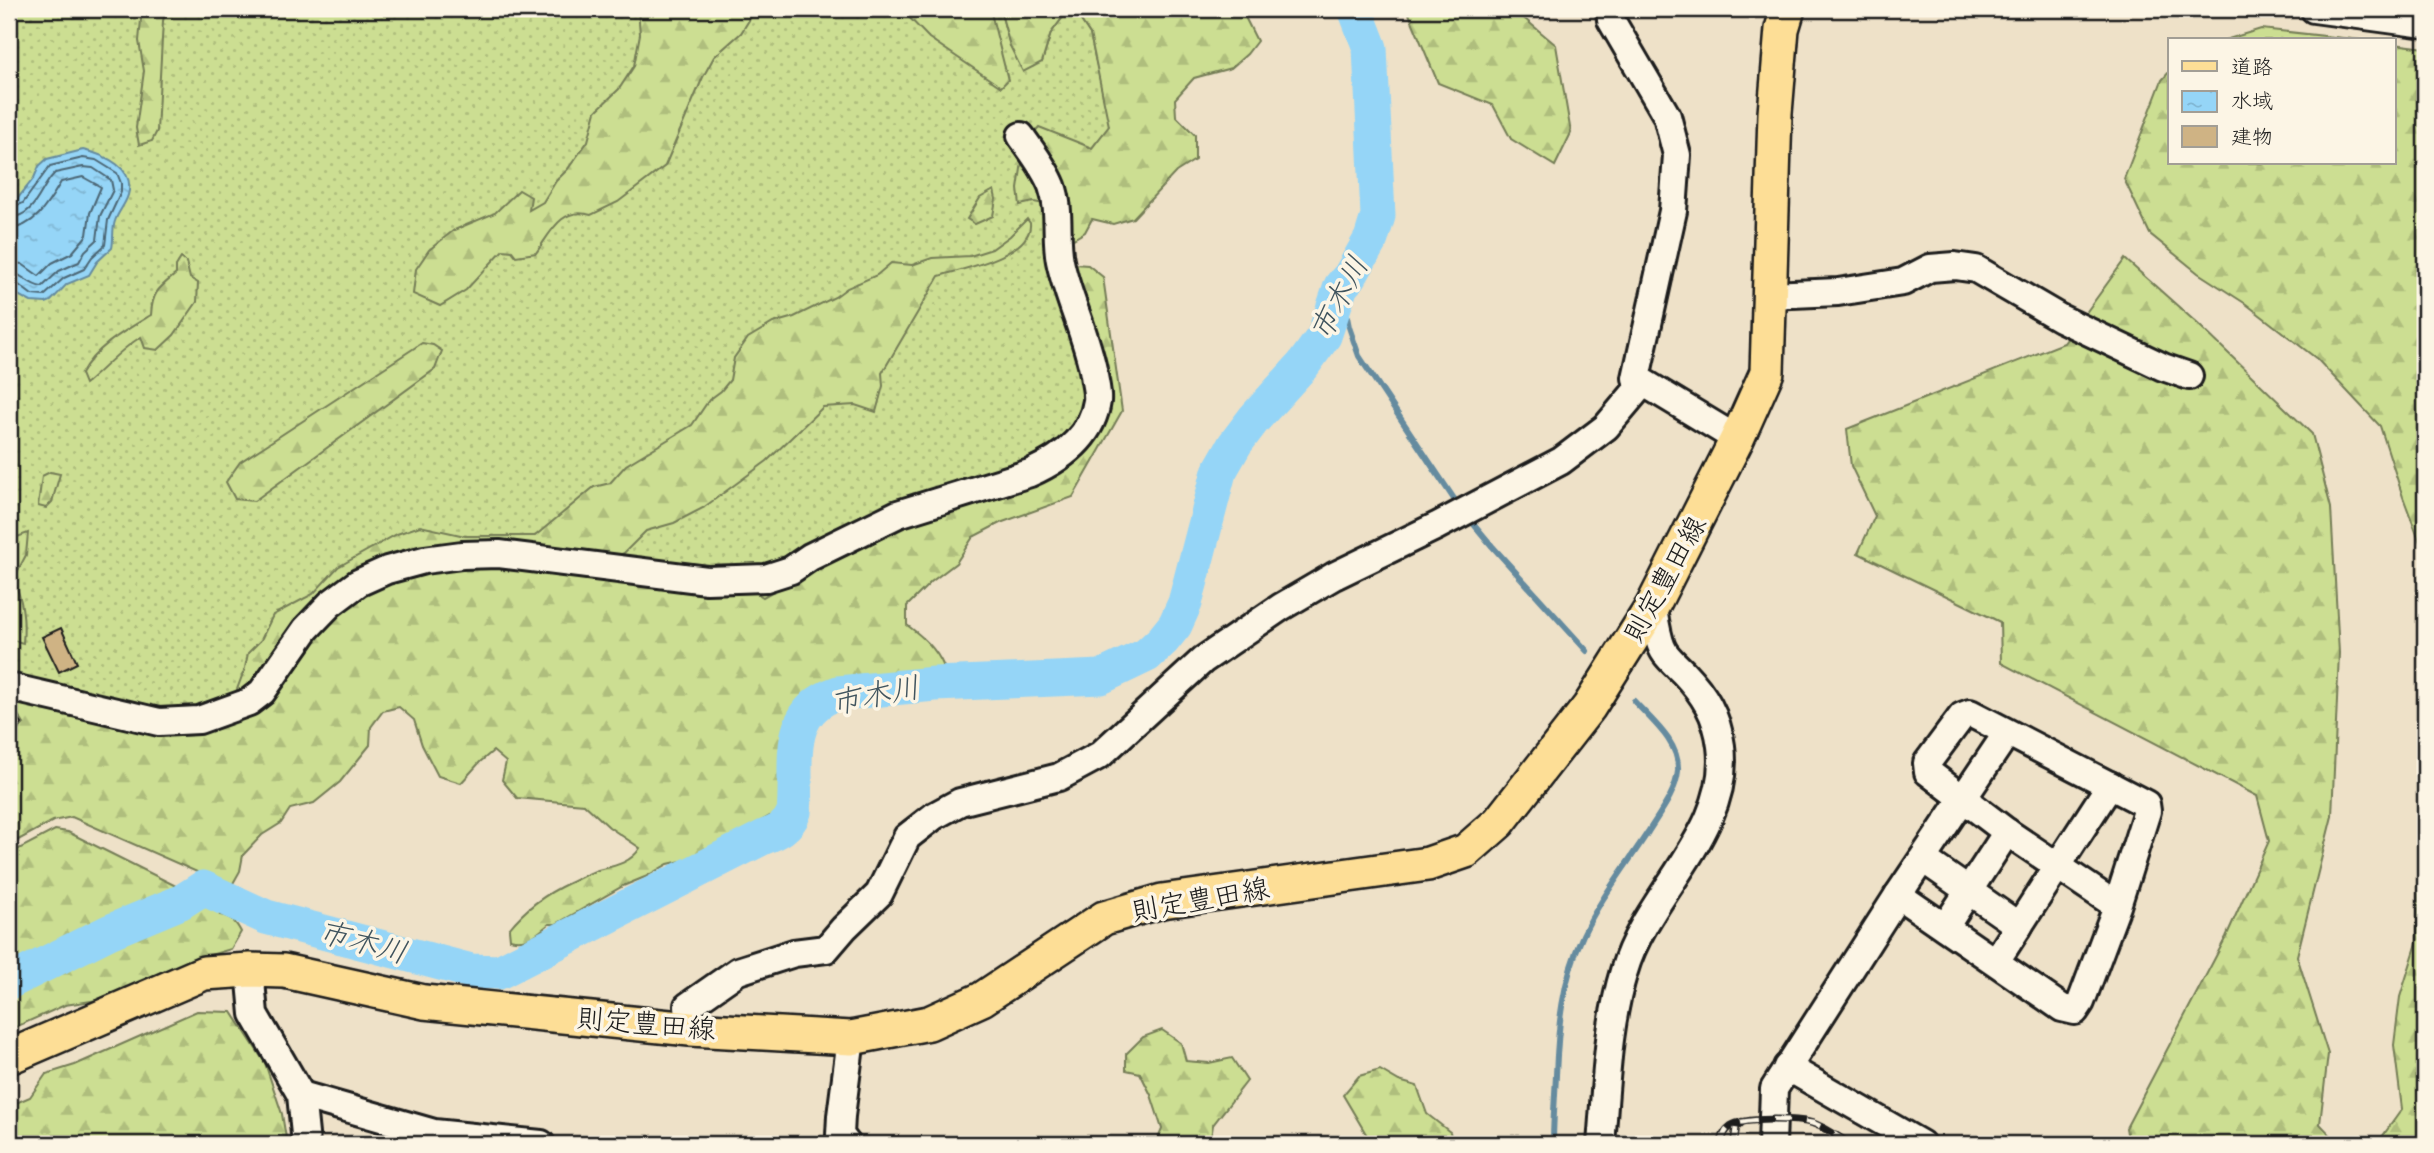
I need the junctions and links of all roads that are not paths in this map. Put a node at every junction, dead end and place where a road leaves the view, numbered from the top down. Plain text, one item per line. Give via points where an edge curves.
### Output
1 (1610, 9) edge
2 (1788, 9) edge
3 (2314, 9) edge
4 (2425, 24) edge
5 (1021, 136) dead end
6 (1769, 295) junction
7 (2189, 376) dead end
8 (1643, 383) junction
9 (1737, 439) junction
10 (1652, 607) junction
11 (9, 687) edge
12 (2007, 733) junction
13 (2110, 785) junction
14 (1961, 798) junction
15 (2007, 831) junction
16 (1923, 859) junction
17 (2058, 866) junction
18 (1969, 891) junction
19 (1898, 895) junction
20 (2116, 906) junction
21 (2019, 926) junction
22 (1945, 928) junction
23 (1996, 961) junction
24 (250, 970) junction
25 (690, 1029) junction
26 (851, 1038) junction
27 (9, 1057) edge
28 (1787, 1067) junction
29 (301, 1095) junction
30 (835, 1141) edge
31 (306, 1144) edge
32 (541, 1144) edge
33 (1601, 1144) edge
34 (1772, 1144) edge
35 (1921, 1144) edge

1 - 8 street via 1611,20 1667,116 1677,155 1673,211 1636,378
2 - 6 main road, 則定豊田線 via 1775,113
3 - 4 street
5 - 11 street via 1052,186 1060,260 1091,354 1098,400 1079,441 1049,464 898,514 766,578 707,580 499,554 424,560 387,570 358,583 330,604 306,629 262,692 249,702 199,720 159,722
6 - 7 street via 1838,292 1903,282 1930,268 1976,269 2060,318
6 - 9 main road, 則定豊田線 via 1767,372
8 - 9 street
8 - 25 street via 1606,427 1561,461 1280,607 1203,660 1100,755 1059,777 960,802 934,816 906,837 880,894 826,949 794,953 738,971 688,1006
9 - 10 main road, 則定豊田線
10 - 26 main road, 則定豊田線 via 1589,707 1499,821 1466,851 1428,864 1162,901 1104,918 982,999 929,1023
10 - 33 street via 1663,651 1702,693 1714,714 1721,773 1711,816 1647,920 1624,969 1611,1032
12 - 13 street
12 - 14 street
12 - 14 street via 1970,713 1962,716 1927,763 1928,772
13 - 17 street
13 - 20 street via 2141,799 2147,811
14 - 15 street
14 - 16 street
15 - 17 street
15 - 18 street
16 - 18 street
16 - 19 street
17 - 20 street
17 - 21 street
18 - 21 street
18 - 22 street
19 - 22 street
19 - 28 street
20 - 23 street via 2074,1011 2062,1008
21 - 23 street
22 - 23 street
24 - 25 main road, 則定豊田線 via 284,971 424,1002
24 - 27 main road, 則定豊田線 via 204,973
24 - 29 street via 254,1014
25 - 26 main road, 則定豊田線
26 - 30 street
28 - 34 street via 1774,1089
28 - 35 street
29 - 31 street
29 - 32 street via 434,1133

